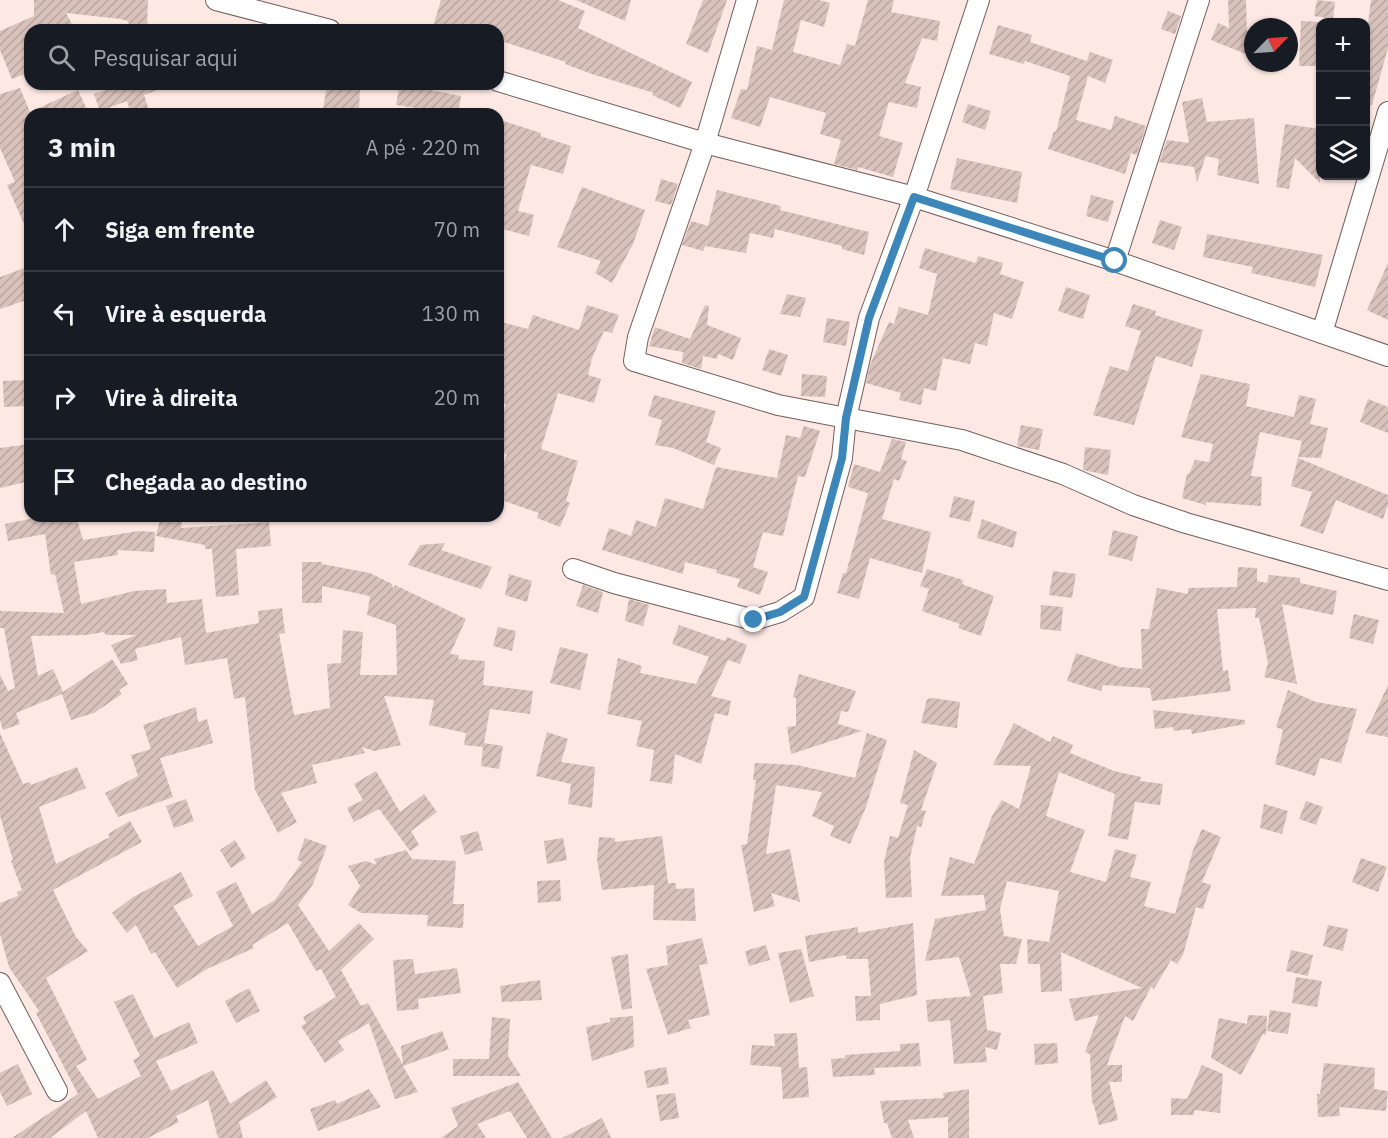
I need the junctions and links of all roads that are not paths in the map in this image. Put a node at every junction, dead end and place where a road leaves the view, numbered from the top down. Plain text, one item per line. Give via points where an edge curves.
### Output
1 (216, 0) edge
2 (747, 0) edge
3 (979, 0) edge
4 (1198, 0) edge
5 (307, 24) edge
6 (504, 83) edge
7 (1388, 114) edge
8 (705, 144) junction
9 (914, 197) junction
10 (1115, 261) junction
11 (1322, 333) junction
12 (1388, 356) edge
13 (846, 418) junction
14 (573, 569) dead end
15 (1388, 580) edge
16 (0, 983) edge
17 (57, 1092) dead end

1 - 5 street
2 - 8 street
3 - 9 street
4 - 10 street
6 - 8 street
7 - 11 street
8 - 9 street
8 - 13 street via 638,337 634,361 778,405
9 - 10 street
9 - 13 street via 869,318
10 - 11 street
11 - 12 street
13 - 14 street via 842,458 804,597 780,612 754,620
13 - 15 street via 980,446 1186,523
16 - 17 street

